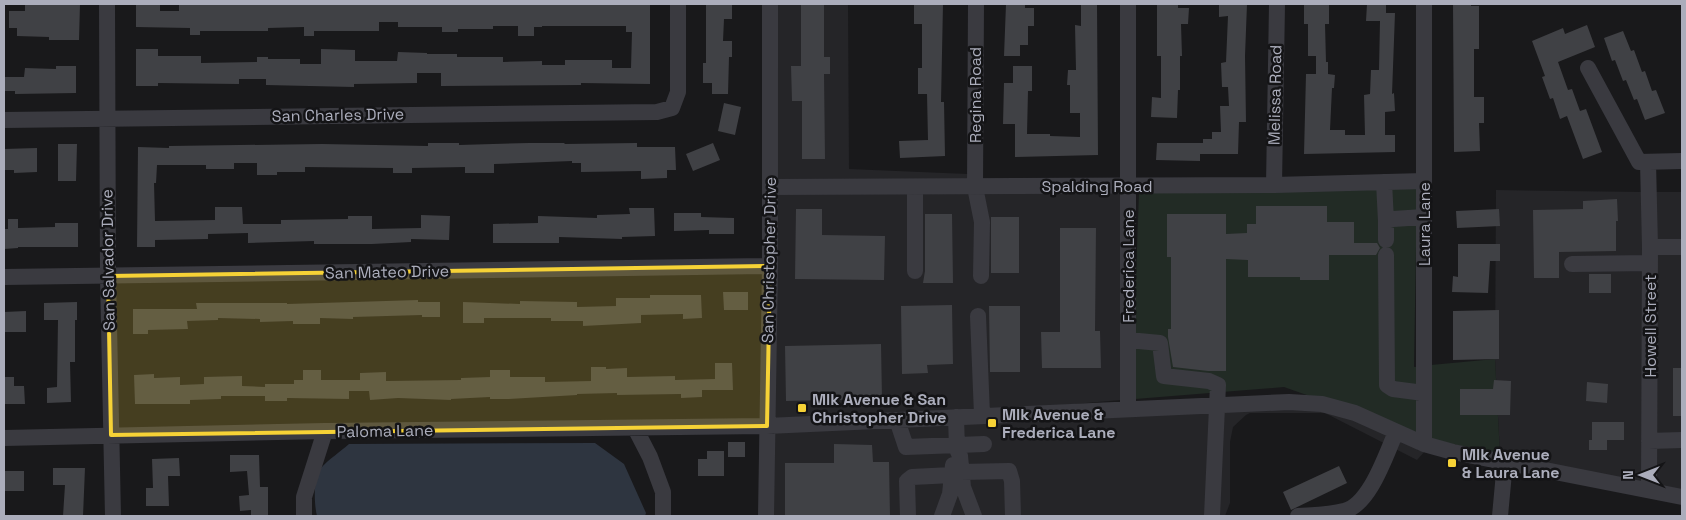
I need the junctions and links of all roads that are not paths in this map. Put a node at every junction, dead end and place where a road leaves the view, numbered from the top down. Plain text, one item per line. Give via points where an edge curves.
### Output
1 (107, 4) edge
2 (678, 4) edge
3 (770, 4) edge
4 (976, 4) edge
5 (1128, 4) edge
6 (1277, 4) edge
7 (1424, 4) edge
8 (1588, 68) dead end
9 (107, 118) junction
10 (4, 120) edge
11 (1682, 161) edge
12 (1644, 162) junction
13 (1424, 181) junction
14 (1384, 182) junction
15 (1128, 186) junction
16 (1274, 186) junction
17 (770, 187) junction
18 (915, 187) junction
19 (975, 187) junction
20 (1424, 217) junction
21 (1386, 221) junction
22 (1682, 248) edge
23 (1650, 255) junction
24 (1572, 264) dead end
25 (770, 266) junction
26 (915, 271) dead end
27 (108, 276) junction
28 (981, 276) dead end
29 (4, 277) edge
30 (978, 316) dead end
31 (1128, 340) junction
32 (1424, 393) junction
33 (1218, 404) junction
34 (1128, 409) junction
35 (982, 416) junction
36 (956, 417) junction
37 (897, 420) junction
38 (767, 426) junction
39 (634, 428) junction
40 (325, 431) junction
41 (1396, 432) junction
42 (111, 435) junction
43 (4, 438) edge
44 (1682, 440) edge
45 (1649, 441) junction
46 (984, 444) dead end
47 (1424, 444) junction
48 (957, 447) junction
49 (1505, 462) junction
50 (956, 474) junction
51 (1649, 490) junction
52 (1682, 497) edge
53 (113, 516) edge
54 (304, 516) edge
55 (663, 516) edge
56 (766, 516) edge
57 (908, 516) edge
58 (942, 516) edge
59 (974, 516) edge
60 (1013, 516) edge
61 (1212, 516) edge
62 (1298, 516) edge
63 (1500, 516) edge

1 - 9 street, San Salvador Drive
2 - 9 street, San Charles Drive via 678,92 672,108 657,112
3 - 17 street, San Christopher Drive
4 - 19 street, Regina Road
5 - 15 street, Frederica Lane
6 - 16 street, Melissa Road
7 - 13 street, Laura Lane
8 - 12 street
9 - 10 street, San Charles Drive
9 - 27 street, San Salvador Drive
11 - 12 street
12 - 23 street, Howell Street
13 - 14 street, Spalding Road
13 - 20 street, Laura Lane
14 - 16 street, Spalding Road
14 - 21 street
15 - 16 street, Spalding Road
15 - 19 street, Spalding Road
15 - 31 street, Frederica Lane
17 - 18 street, Spalding Road
17 - 25 street, San Christopher Drive
18 - 19 street, Spalding Road
18 - 26 street
19 - 28 street, Regina Road via 982,222
20 - 21 street
20 - 32 street, Laura Lane
21 - 32 street via 1387,385
22 - 23 street
23 - 24 street
23 - 45 street, Howell Street
25 - 27 street, San Mateo Drive
25 - 38 street, San Christopher Drive
27 - 29 street, San Mateo Drive
27 - 42 street, San Salvador Drive
30 - 35 street
31 - 33 street via 1160,343 1164,376 1218,385
31 - 34 street, Frederica Lane
32 - 47 street, Laura Lane
33 - 34 street, Paloma Lane
33 - 41 street, Paloma Lane via 1322,404 1355,413
33 - 61 street
34 - 35 street, Paloma Lane
35 - 36 street, Paloma Lane
36 - 37 street, Paloma Lane
36 - 48 street
37 - 38 street, Paloma Lane
37 - 48 street via 906,447
38 - 39 street, Paloma Lane
38 - 56 street, San Christopher Drive
39 - 40 street, Paloma Lane
39 - 55 street via 663,492
40 - 42 street, Paloma Lane
40 - 54 street via 304,497
41 - 47 street, Paloma Lane
41 - 62 street via 1368,492 1356,506 1346,511
42 - 43 street, Paloma Lane
42 - 53 street, San Salvador Drive
44 - 45 street
45 - 51 street, Howell Street
46 - 48 street
47 - 49 street, Paloma Lane
48 - 50 street via 952,456
49 - 51 street, Paloma Lane
49 - 63 street
50 - 57 street via 912,477 907,481
50 - 58 street
50 - 59 street
50 - 60 street via 1009,471
51 - 52 street, Paloma Lane

